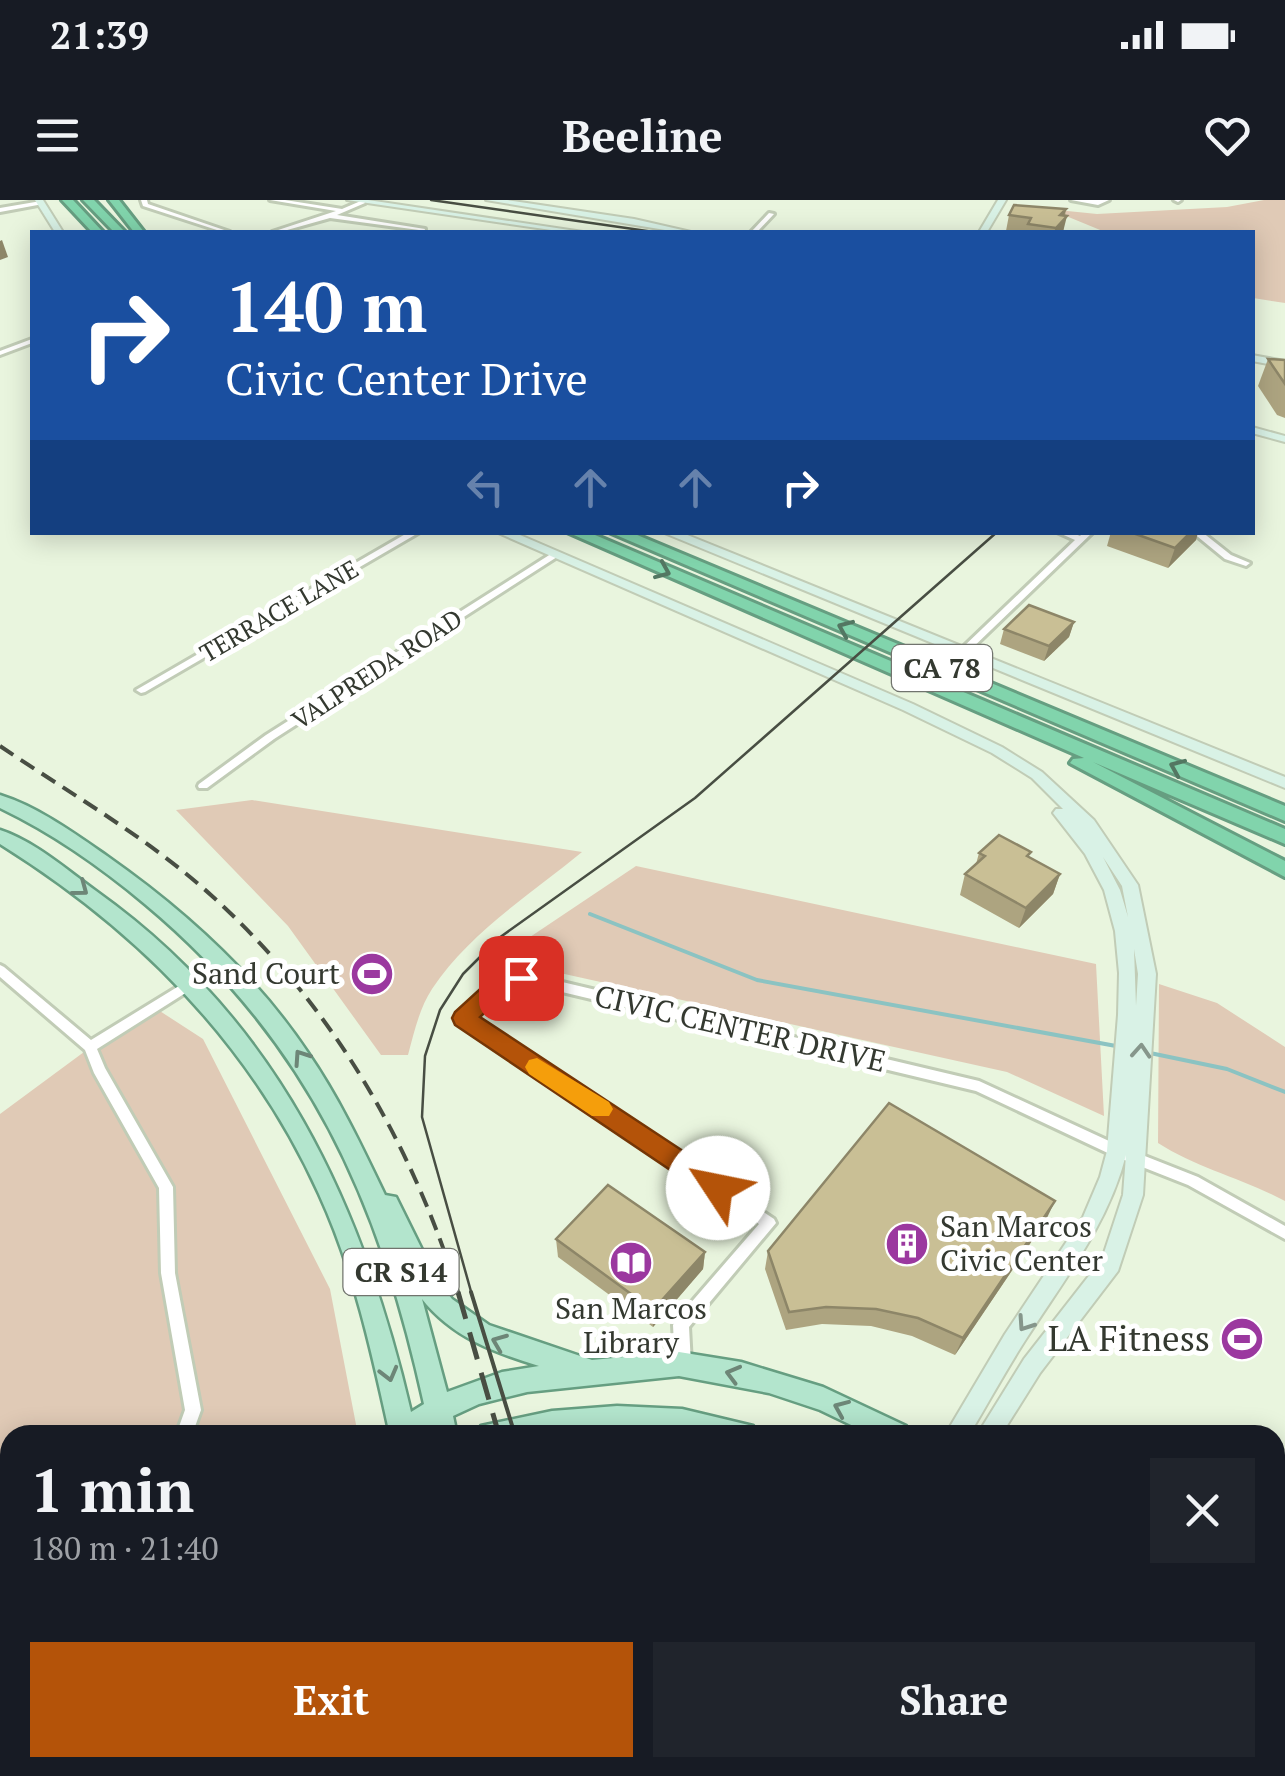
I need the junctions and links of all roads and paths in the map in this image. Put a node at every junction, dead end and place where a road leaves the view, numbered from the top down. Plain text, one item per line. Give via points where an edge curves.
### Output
1 (67, 200) edge
2 (88, 200) edge
3 (114, 200) edge
4 (144, 200) edge
5 (273, 200) edge
6 (351, 200) edge
7 (490, 200) edge
8 (1002, 200) edge
9 (1074, 200) edge
10 (1106, 200) edge
11 (40, 201) edge
12 (363, 202) edge
13 (0, 210) edge
14 (343, 210) junction
15 (771, 214) dead end
16 (330, 216) junction
17 (58, 230) edge
18 (96, 230) edge
19 (118, 230) edge
20 (138, 230) edge
21 (221, 230) edge
22 (282, 230) edge
23 (422, 230) edge
24 (565, 230) edge
25 (679, 230) edge
26 (756, 230) edge
27 (985, 230) edge
28 (30, 341) edge
29 (0, 353) edge
30 (1255, 359) edge
31 (1285, 364) edge
32 (1255, 423) edge
33 (1255, 431) edge
34 (1285, 431) edge
35 (1285, 440) edge
36 (411, 535) edge
37 (509, 535) edge
38 (581, 535) edge
39 (623, 535) edge
40 (675, 535) edge
41 (1200, 535) edge
42 (1086, 536) edge
43 (554, 555) junction
44 (1246, 563) dead end
45 (963, 652) junction
46 (141, 690) dead end
47 (978, 705) junction
48 (1285, 783) edge
49 (202, 786) dead end
50 (0, 801) edge
51 (1279, 811) edge
52 (0, 836) edge
53 (1285, 838) edge
54 (1285, 870) edge
55 (0, 970) edge
56 (191, 984) junction
57 (90, 1047) junction
58 (352, 1141) junction
59 (1126, 1155) junction
60 (1285, 1233) edge
61 (684, 1364) junction
62 (592, 1372) junction
63 (438, 1406) junction
64 (188, 1425) edge
65 (401, 1425) edge
66 (414, 1425) edge
67 (442, 1425) edge
68 (538, 1425) edge
69 (695, 1425) edge
70 (875, 1425) edge
71 (962, 1425) edge
72 (994, 1425) edge

1 - 18 highway
2 - 19 highway
3 - 20 highway
4 - 21 street via 145,206
5 - 14 street
6 - 12 main road
7 - 25 main road
8 - 27 main road
9 - 10 street
11 - 13 street
11 - 17 main road
12 - 14 street
12 - 24 main road
14 - 16 street
15 - 26 street
16 - 22 street
16 - 23 street
28 - 29 street
30 - 31 main road
32 - 34 main road
33 - 35 main road
36 - 46 street, TERRACE LANE
37 - 43 main road
38 -> 47 highway, CA 78
51 -> 39 highway, CA 78
40 - 45 main road
41 - 44 street
42 - 45 street
43 - 49 street, VALPREDA ROAD
43 - 59 main road via 997,750 1065,799 1106,844 1130,885 1143,941
45 - 48 main road
47 - 53 highway, CA 78
47 - 54 highway
58 -> 50 main road, CR S14 via 294,1046 222,960 91,853
52 -> 56 main road, CR S14 via 114,914
55 - 57 street
56 - 57 street
56 -> 65 main road, CR S14 via 293,1118 313,1156 370,1300
57 - 64 street via 166,1187 168,1273 193,1410
62 -> 58 main road via 549,1354 510,1348 470,1330 442,1306
58 - 63 main road, CR S14 via 411,1301
59 - 60 street via 1192,1181
59 - 61 street, CIVIC CENTER DRIVE via 978,1086 537,981 508,980 464,1018 769,1223 681,1325
59 -> 71 main road via 1086,1238
59 - 72 main road via 1133,1196 1112,1264
61 - 62 main road
70 -> 61 main road via 798,1390
62 - 63 main road via 500,1384
63 - 66 main road
63 - 67 main road, CR S14
68 - 69 main road via 607,1419

